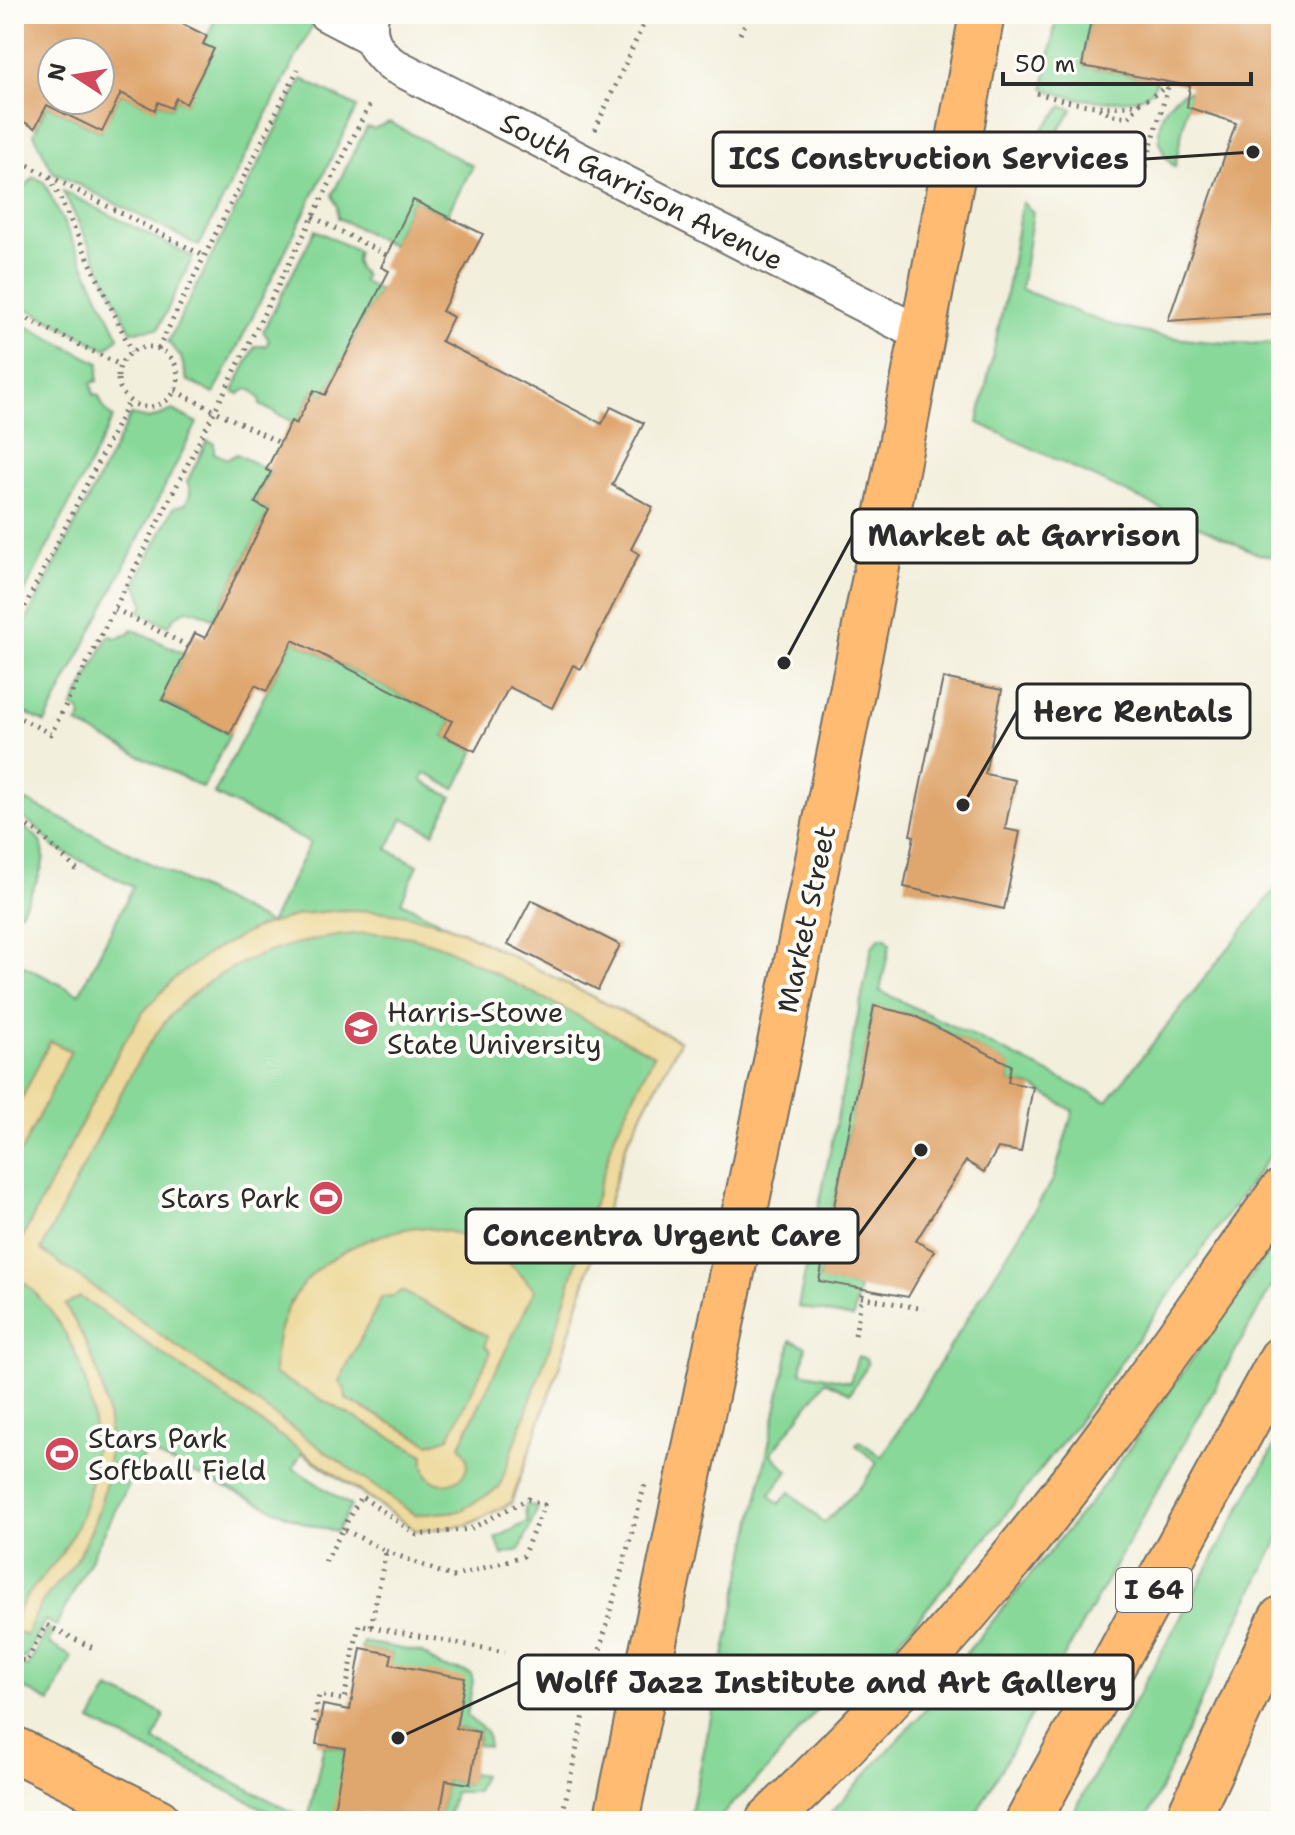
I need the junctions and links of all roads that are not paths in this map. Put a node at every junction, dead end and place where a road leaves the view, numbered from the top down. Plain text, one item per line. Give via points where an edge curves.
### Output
1 (326, 14) edge
2 (982, 14) edge
3 (370, 25) edge
4 (923, 335) junction
5 (1281, 1192) edge
6 (1281, 1359) edge
7 (1281, 1619) edge
8 (14, 1749) edge
9 (158, 1821) edge
10 (616, 1821) edge
11 (768, 1821) edge
12 (1028, 1821) edge
13 (1187, 1821) edge

1 - 3 street
2 - 4 main road, Market Street
3 - 4 street, South Garrison Avenue via 377,52 391,64
4 - 10 main road, Market Street via 849,716
5 - 11 main road via 1042,1522 879,1710
6 - 12 main road, I 64
7 - 13 main road
8 - 9 main road

